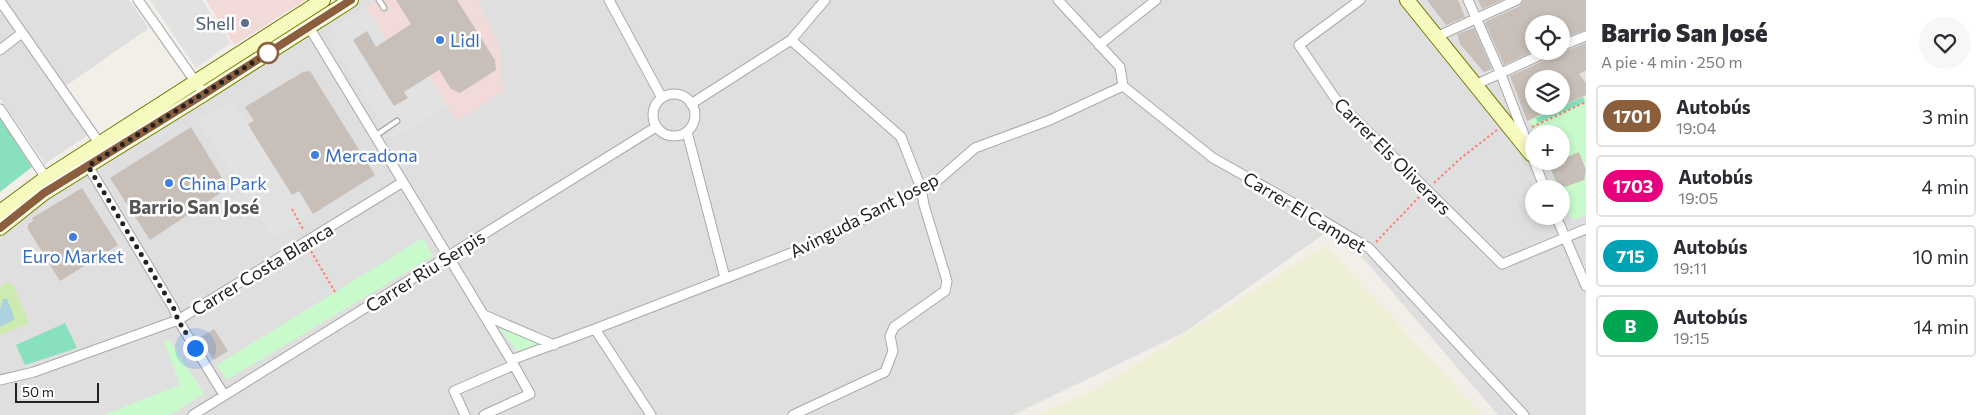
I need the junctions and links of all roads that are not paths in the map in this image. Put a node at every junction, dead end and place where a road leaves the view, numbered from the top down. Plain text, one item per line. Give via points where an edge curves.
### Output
1 (138, 0) edge
2 (324, 0) edge
3 (351, 0) edge
4 (380, 0) edge
5 (609, 0) edge
6 (825, 0) edge
7 (1058, 0) edge
8 (1156, 0) edge
9 (1360, 0) edge
10 (1407, 0) edge
11 (1468, 0) edge
12 (1517, 0) edge
13 (0, 1) edge
14 (384, 8) dead end
15 (1476, 18) junction
16 (309, 27) junction
17 (22, 33) junction
18 (1586, 36) edge
19 (1436, 37) junction
20 (791, 40) junction
21 (1570, 42) edge
22 (1100, 45) junction
23 (0, 50) edge
24 (1528, 60) edge
25 (1500, 72) junction
26 (196, 82) junction
27 (1475, 85) junction
28 (1123, 86) junction
29 (204, 94) junction
30 (662, 98) junction
31 (691, 104) junction
32 (0, 109) edge
33 (397, 121) dead end
34 (656, 127) junction
35 (687, 132) junction
36 (1525, 135) edge
37 (375, 136) junction
38 (100, 144) junction
39 (1525, 148) edge
40 (88, 166) junction
41 (46, 178) junction
42 (403, 182) junction
43 (921, 188) junction
44 (0, 212) edge
45 (1559, 225) edge
46 (0, 228) edge
47 (1586, 228) edge
48 (1564, 238) junction
49 (448, 256) junction
50 (727, 278) junction
51 (1586, 286) edge
52 (484, 315) junction
53 (178, 320) junction
54 (595, 329) junction
55 (554, 344) junction
56 (513, 362) junction
57 (0, 380) edge
58 (224, 396) junction
59 (193, 415) edge
60 (465, 415) edge
61 (484, 415) edge
62 (651, 415) edge
63 (793, 415) edge
64 (1524, 415) edge

1 - 26 street
2 - 26 street
3 - 16 street
4 - 14 lane
5 - 30 street
6 - 20 street
7 - 22 street
8 - 22 street
9 - 48 street, Carrer Els Oliverars via 1299,45 1337,101 1502,264
10 - 19 street
11 - 15 street
12 - 15 street
13 - 17 street
15 - 19 street
15 - 25 street
16 - 29 street
16 - 37 street
17 - 23 street
17 - 38 street
18 - 21 street
19 - 27 street
20 - 31 street
20 - 43 street via 901,137
22 - 28 street via 1120,67
24 - 25 street
25 - 27 street
25 - 36 street
26 - 29 street
26 - 38 street
27 - 39 street
28 - 43 street, Avinguda Sant Josep via 1050,120 974,148 938,180
28 - 64 street, Carrer El Campet via 1213,158 1369,248
29 - 40 street
30 - 31 street via 681,96
30 - 34 street via 653,115
31 - 35 street via 695,116
32 - 41 street
33 - 37 lane
34 - 35 street via 667,135
34 - 49 street, Carrer Riu Serpis
35 - 50 street
37 - 42 street
38 - 41 street
40 - 46 street via 44,193
40 - 53 street
41 - 44 street
42 - 49 street
42 - 53 street, Carrer Costa Blanca
43 - 50 street, Avinguda Sant Josep via 817,243
43 - 63 street via 947,282 945,291 894,327 890,336 893,351 885,372
45 - 48 street
47 - 48 street
48 - 51 street
49 - 52 street
49 - 58 street, Carrer Riu Serpis
50 - 54 street, Avinguda Sant Josep
52 - 55 street
52 - 56 street
53 - 57 street, Carrer Costa Blanca via 34,372
53 - 58 street
54 - 55 street, Avinguda Sant Josep
54 - 62 street
55 - 56 street, Avinguda Sant Josep
56 - 60 street, Avinguda Sant Josep via 454,391
56 - 61 street via 530,394
58 - 59 street, Carrer Riu Serpis

